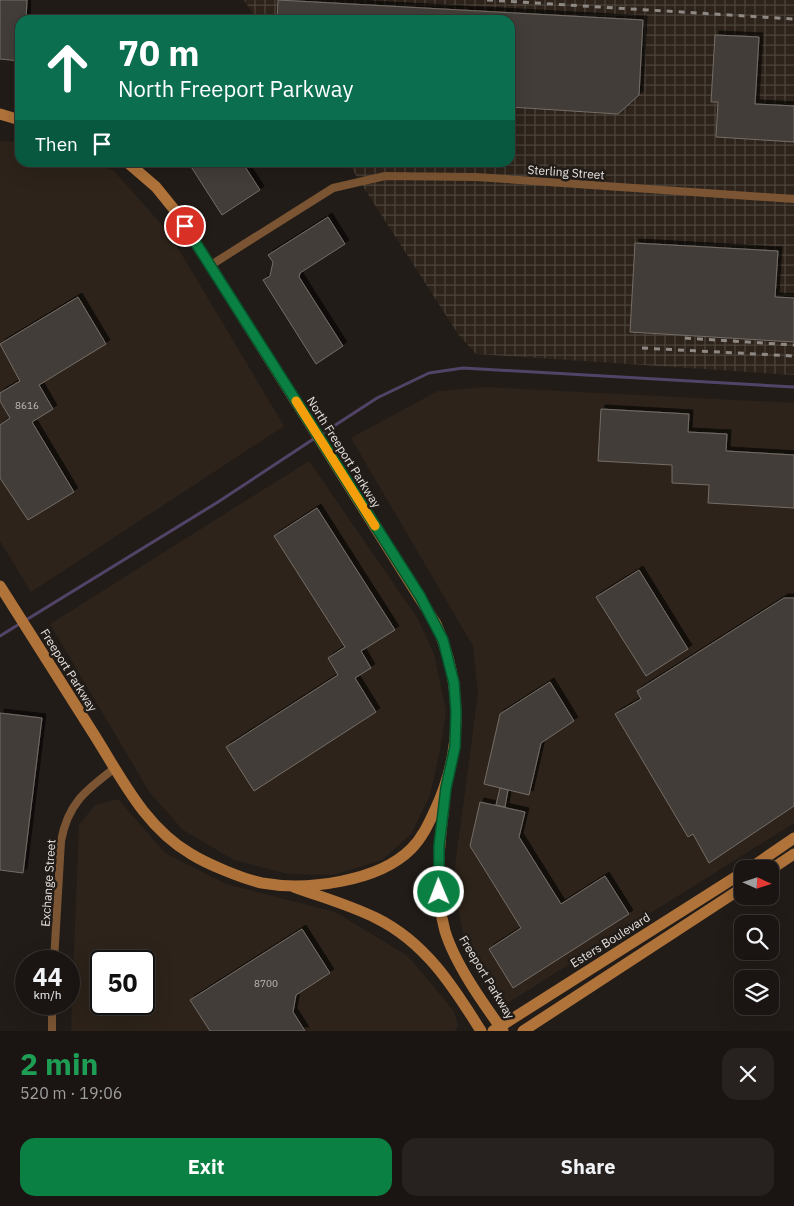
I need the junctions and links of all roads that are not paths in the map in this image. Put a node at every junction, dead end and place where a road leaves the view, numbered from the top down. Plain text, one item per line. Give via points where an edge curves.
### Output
1 (0, 114) edge
2 (15, 119) edge
3 (15, 120) edge
4 (0, 122) edge
5 (133, 167) edge
6 (794, 199) edge
7 (211, 265) junction
8 (0, 586) edge
9 (115, 768) junction
10 (446, 788) junction
11 (794, 838) edge
12 (794, 854) edge
13 (762, 860) edge
14 (779, 864) edge
15 (734, 878) edge
16 (290, 885) junction
17 (734, 893) edge
18 (55, 950) edge
19 (52, 1015) edge
20 (499, 1030) edge
21 (52, 1031) edge
22 (481, 1031) edge
23 (523, 1031) edge

1 - 2 main road
3 - 4 main road
5 - 7 main road, North Freeport Parkway via 156,187 177,213
6 - 7 street, Sterling Street via 476,177 385,176 333,188
7 - 10 main road, North Freeport Parkway via 420,596 443,640 454,683 456,712 455,747
8 - 9 main road, Freeport Parkway
9 - 16 main road, Freeport Parkway via 153,823 190,854 251,880
9 - 18 street, Exchange Street via 81,795 64,823
10 - 16 main road via 423,835 398,860 377,871 340,882
10 - 20 main road, Freeport Parkway via 438,871 441,913 450,944
11 - 13 main road
12 - 14 main road
15 - 20 main road, Esters Boulevard
16 - 22 main road via 376,918 408,938 446,977
17 - 23 main road
19 - 21 street

